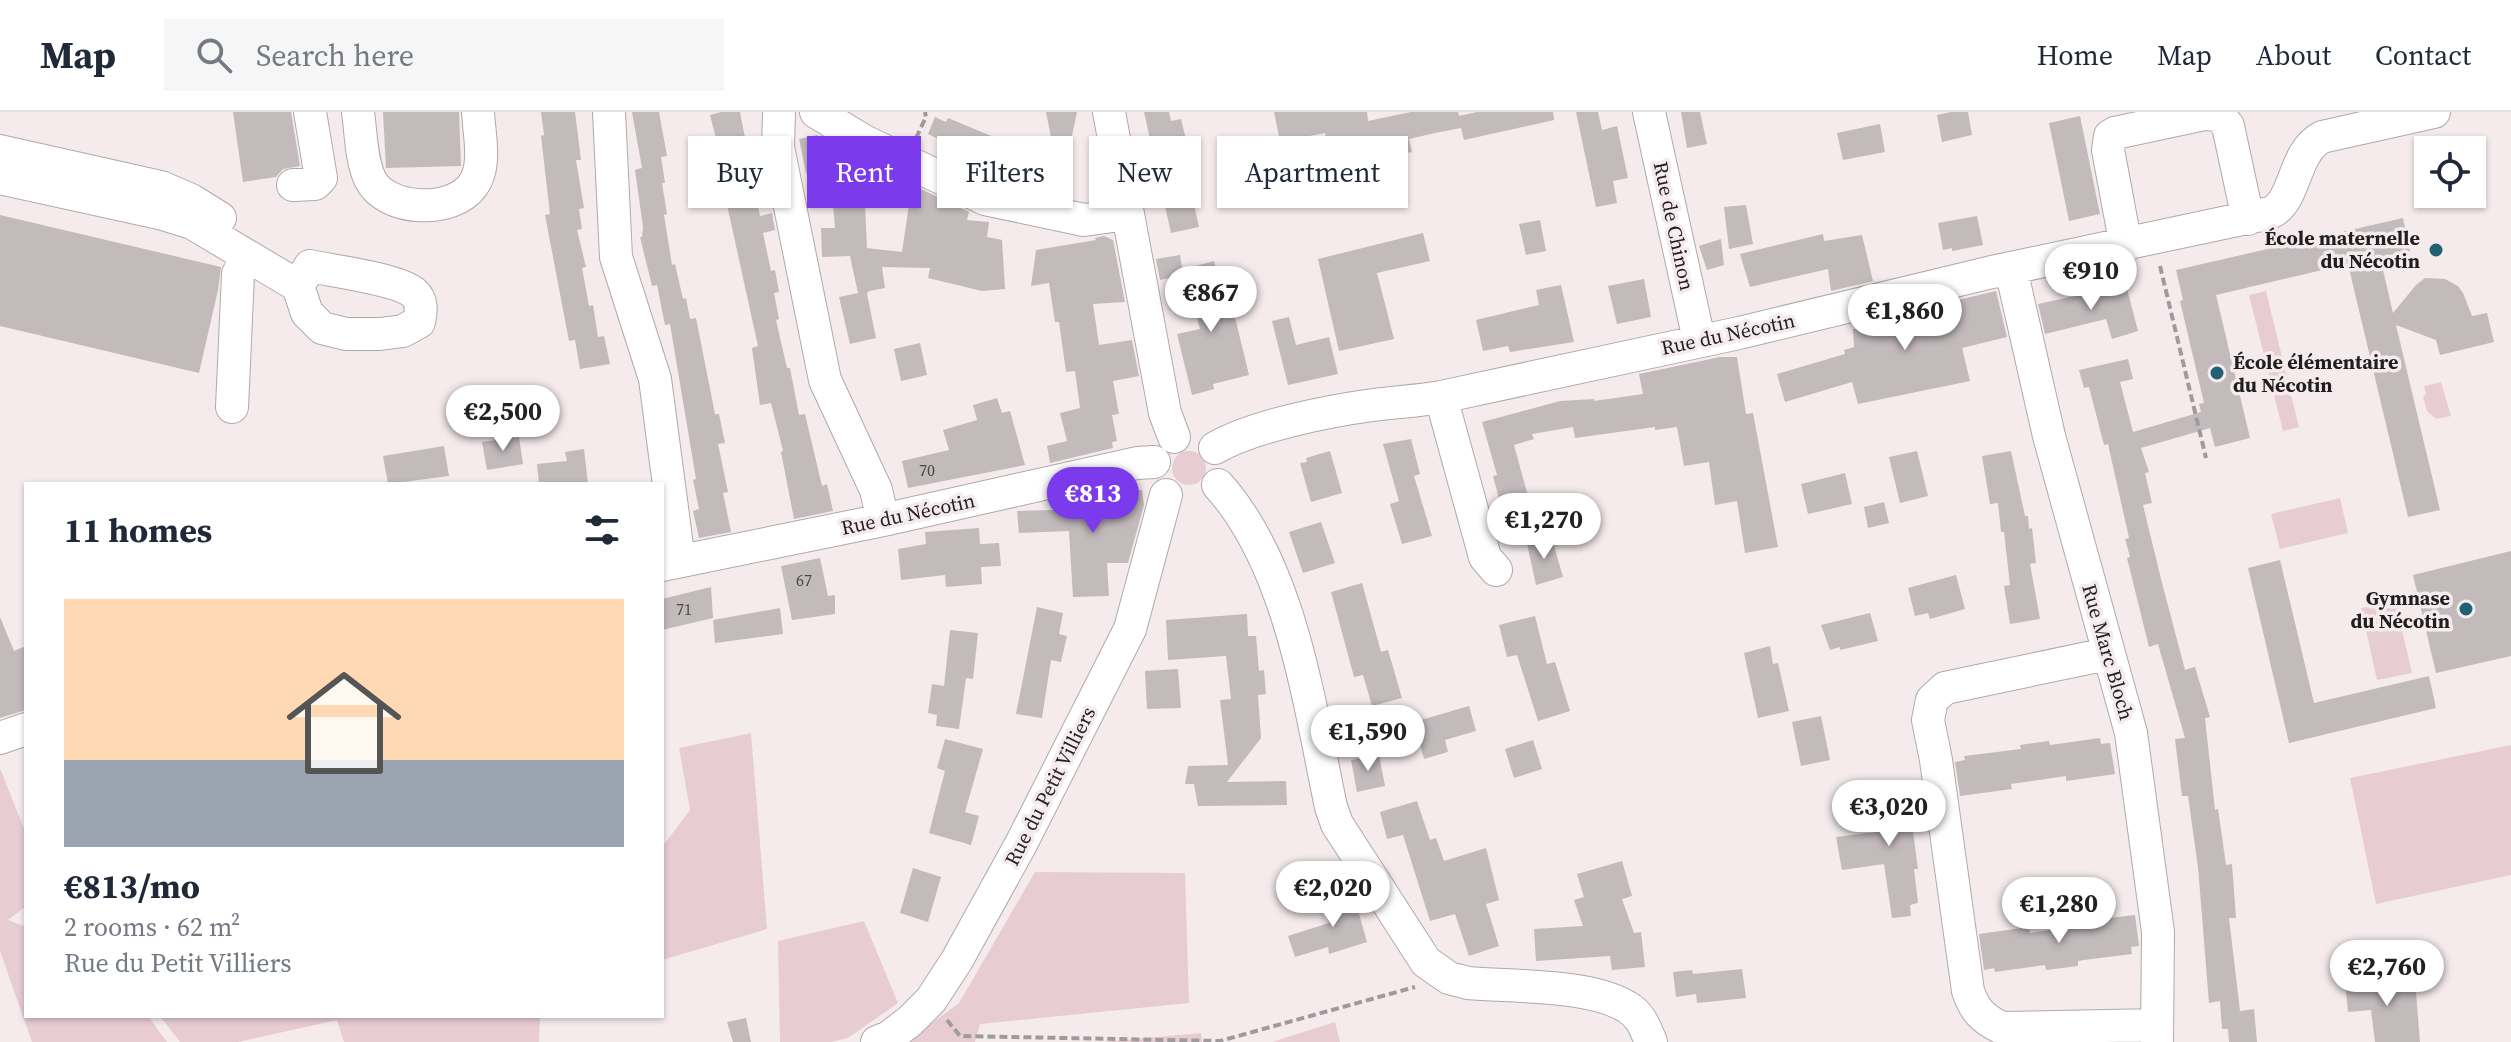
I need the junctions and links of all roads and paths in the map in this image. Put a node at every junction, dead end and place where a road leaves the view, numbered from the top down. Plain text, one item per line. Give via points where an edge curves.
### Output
1 (310, 112) edge
2 (358, 112) edge
3 (478, 112) edge
4 (609, 112) edge
5 (779, 112) edge
6 (1109, 112) edge
7 (1649, 112) edge
8 (2434, 112) edge
9 (825, 115) edge
10 (0, 151) edge
11 (0, 178) edge
12 (293, 185) dead end
13 (1127, 214) junction
14 (2248, 219) junction
15 (2126, 246) junction
16 (247, 256) junction
17 (2159, 261) dead end
18 (2011, 269) junction
19 (1699, 340) junction
20 (1441, 397) junction
21 (232, 407) dead end
22 (1215, 448) junction
23 (1164, 449) junction
24 (2206, 458) dead end
25 (663, 482) edge
26 (1218, 485) junction
27 (664, 489) edge
28 (1166, 495) junction
29 (883, 520) junction
30 (670, 563) edge
31 (1496, 570) dead end
32 (2107, 654) junction
33 (24, 730) edge
34 (0, 738) edge
35 (1417, 986) dead end
36 (931, 1000) junction
37 (2157, 1033) edge
38 (960, 1039) edge
39 (1220, 1041) edge
40 (877, 1042) edge
41 (1651, 1042) edge

1 - 12 street via 321,178 315,184
2 - 3 street via 371,182 381,194 408,205 450,202 473,185 480,160
4 - 25 street via 616,257 655,379
5 - 29 street via 778,147 825,380 876,490
6 - 13 street
7 - 19 street, Rue de Chinon
8 - 14 street, Rue du Nécotin via 2313,142 2276,211
9 - 13 street via 985,199 1084,220
10 - 16 street via 161,187 284,257 304,276
11 - 16 street via 192,223
13 - 23 street via 1165,413
14 - 15 street, Rue du Nécotin
14 - 15 street via 2228,126 2219,115 2115,133 2108,150
15 - 18 street, Rue du Nécotin
16 - 21 street via 238,274
17 - 24 path
18 - 19 street, Rue du Nécotin
18 - 32 street, Rue Marc Bloch
19 - 20 street, Rue du Nécotin
20 - 22 street, Rue du Nécotin via 1299,420
20 - 31 street via 1485,557
22 - 23 street, Rue du Nécotin via 1192,434
22 - 26 street via 1223,466
23 - 28 street via 1156,480
23 - 29 street, Rue du Nécotin via 1137,463
26 - 28 street via 1195,503
26 - 41 street via 1275,580 1297,648 1337,824 1426,962 1449,978 1468,983 1594,993 1629,1007 1643,1021
27 - 30 street
28 - 36 street, Rue du Petit Villiers via 1130,629 1021,844
29 - 30 street, Rue du Nécotin
32 - 37 street, Rue Marc Bloch via 2131,733 2156,917
32 - 37 street via 1945,688 1932,700 1928,720 1974,1008 2002,1028
33 - 34 street
35 - 39 path
36 - 38 path
36 - 40 street, Rue du Petit Villiers
38 - 39 path

